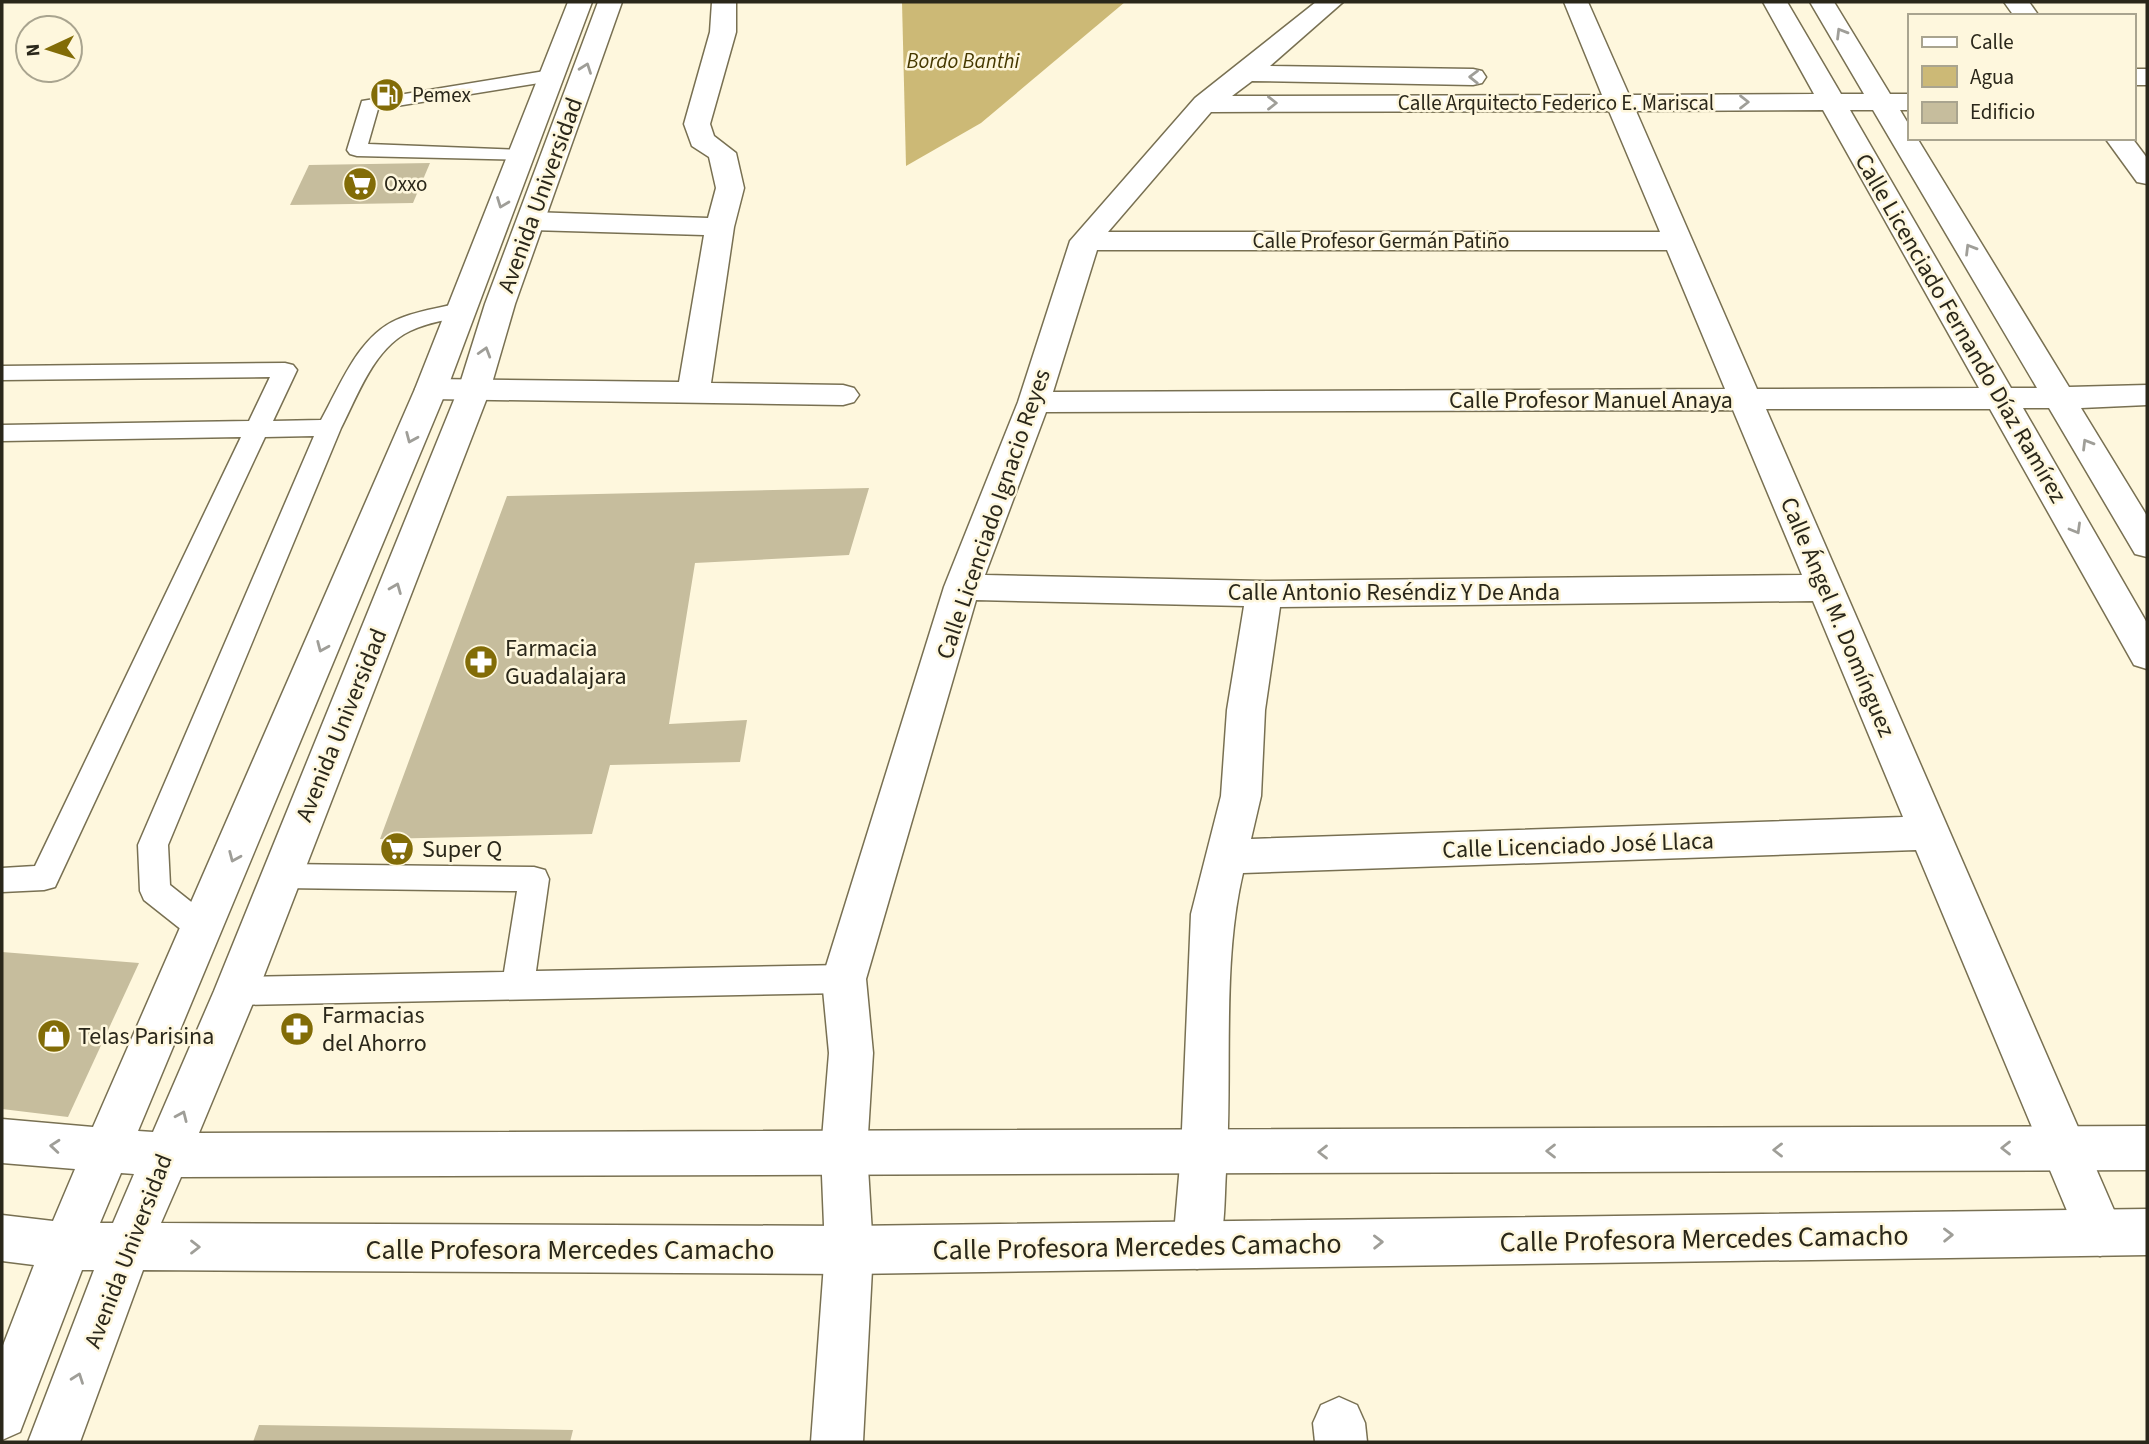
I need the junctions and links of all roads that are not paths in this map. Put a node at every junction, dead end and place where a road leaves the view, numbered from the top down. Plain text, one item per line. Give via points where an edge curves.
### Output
1 (580, 2) edge
2 (610, 2) edge
3 (724, 2) edge
4 (1331, 2) edge
5 (1576, 2) edge
6 (1774, 2) edge
7 (1822, 2) edge
8 (1246, 73) junction
9 (551, 76) junction
10 (1497, 78) dead end
11 (1539, 78) dead end
12 (1908, 80) edge
13 (1614, 91) junction
14 (1826, 91) junction
15 (1887, 94) edge
16 (1204, 104) junction
17 (1908, 131) edge
18 (1913, 140) edge
19 (2120, 140) edge
20 (521, 156) junction
21 (2147, 176) edge
22 (531, 221) junction
23 (720, 227) junction
24 (1085, 241) junction
25 (1678, 241) junction
26 (460, 310) junction
27 (2, 373) edge
28 (432, 390) junction
29 (474, 390) junction
30 (693, 394) junction
31 (843, 395) dead end
32 (2147, 395) edge
33 (2001, 398) junction
34 (2059, 398) junction
35 (1745, 399) junction
36 (1034, 402) junction
37 (329, 428) junction
38 (258, 429) junction
39 (2, 433) edge
40 (2147, 545) edge
41 (962, 587) junction
42 (1825, 588) junction
43 (1264, 594) junction
44 (2147, 655) edge
45 (1929, 833) junction
46 (1227, 857) junction
47 (282, 876) junction
48 (2, 880) edge
49 (203, 929) junction
50 (844, 979) junction
51 (518, 986) junction
52 (236, 991) junction
53 (2, 1141) edge
54 (2063, 1148) junction
55 (2147, 1148) edge
56 (844, 1151) junction
57 (108, 1152) junction
58 (1204, 1153) junction
59 (164, 1156) junction
60 (2147, 1232) edge
61 (2100, 1233) junction
62 (2, 1238) edge
63 (1197, 1245) junction
64 (66, 1246) junction
65 (127, 1247) junction
66 (849, 1250) junction
67 (2, 1414) edge
68 (54, 1442) edge
69 (836, 1442) edge

1 - 9 street, Avenida Universidad
22 -> 2 street, Avenida Universidad
3 - 23 street via 723,32 697,124 702,140 722,153 730,188
4 - 8 street, Calle Licenciado Ignacio Reyes
5 - 13 street, Calle Ángel M. Domínguez
6 - 14 street, Calle Licenciado Fernando Díaz Ramírez
15 -> 7 street, Calle Licenciado Fernando Díaz Ramírez
10 -> 8 street, Calle Arquitecto Federico E. Mariscal
8 - 16 street, Calle Licenciado Ignacio Reyes
9 - 20 street, Avenida Universidad
9 - 20 lane via 369,105 357,150
11 - 13 street, Calle Arquitecto Federico E. Mariscal
12 - 15 street, Calle Arquitecto Federico E. Mariscal
13 - 14 street, Calle Arquitecto Federico E. Mariscal
16 -> 13 street, Calle Arquitecto Federico E. Mariscal
13 - 25 street, Calle Ángel M. Domínguez
14 - 15 street, Calle Arquitecto Federico E. Mariscal
14 - 33 street, Calle Licenciado Fernando Díaz Ramírez
17 -> 15 street, Calle Licenciado Fernando Díaz Ramírez
16 - 24 street, Calle Licenciado Ignacio Reyes
34 -> 18 street, Calle Licenciado Fernando Díaz Ramírez
19 - 21 street
20 -> 26 street, Avenida Universidad
22 - 23 street
29 -> 22 street, Avenida Universidad
23 - 30 street
24 - 25 street, Calle Profesor Germán Patiño
24 - 36 street, Calle Licenciado Ignacio Reyes
25 - 35 street, Calle Ángel M. Domínguez
26 - 28 street, Avenida Universidad
26 - 37 lane via 412,322 386,335
27 - 38 lane via 285,370
28 - 29 street
28 -> 49 street, Avenida Universidad
29 - 30 street
47 -> 29 street, Avenida Universidad
30 - 31 street
32 - 34 street, Calle Profesor Manuel Anaya
33 - 34 street, Calle Profesor Manuel Anaya
33 - 35 street, Calle Profesor Manuel Anaya
33 -> 44 street, Calle Licenciado Fernando Díaz Ramírez
40 -> 34 street, Calle Licenciado Fernando Díaz Ramírez
35 - 36 street, Calle Profesor Manuel Anaya
35 - 42 street, Calle Ángel M. Domínguez
36 - 41 street, Calle Licenciado Ignacio Reyes
37 - 38 lane
37 - 49 lane via 153,845 155,891
38 - 39 lane
38 - 48 lane via 44,878
41 - 43 street, Calle Antonio Reséndiz Y De Anda
41 - 50 street, Calle Licenciado Ignacio Reyes
42 - 43 street, Calle Antonio Reséndiz Y De Anda
42 - 45 street, Calle Ángel M. Domínguez
43 - 46 street via 1246,710 1241,796
45 - 46 street, Calle Licenciado José Llaca
45 - 54 street, Calle Ángel M. Domínguez
46 - 58 street via 1212,915
47 - 51 lane via 534,879
47 - 52 street, Avenida Universidad
49 - 57 street, Avenida Universidad
50 - 51 lane
50 - 56 street, Calle Licenciado Ignacio Reyes via 851,1053
51 - 52 lane
59 -> 52 street, Avenida Universidad
57 -> 53 street
54 - 55 street
54 -> 58 street
54 - 61 street, Calle Ángel M. Domínguez
56 - 58 street
56 - 59 street
56 - 66 street, Calle Licenciado Ignacio Reyes
57 - 59 street
57 - 64 street, Avenida Universidad
58 - 63 street
59 - 65 street, Avenida Universidad
60 - 61 street, Calle Profesora Mercedes Camacho
63 -> 61 street, Calle Profesora Mercedes Camacho
62 - 64 street, Calle Profesora Mercedes Camacho
63 - 66 street, Calle Profesora Mercedes Camacho
64 - 65 street, Calle Profesora Mercedes Camacho
64 - 67 street, Avenida Universidad
65 -> 66 street, Calle Profesora Mercedes Camacho
68 -> 65 street, Avenida Universidad
66 - 69 street, Calle Licenciado Ignacio Reyes

